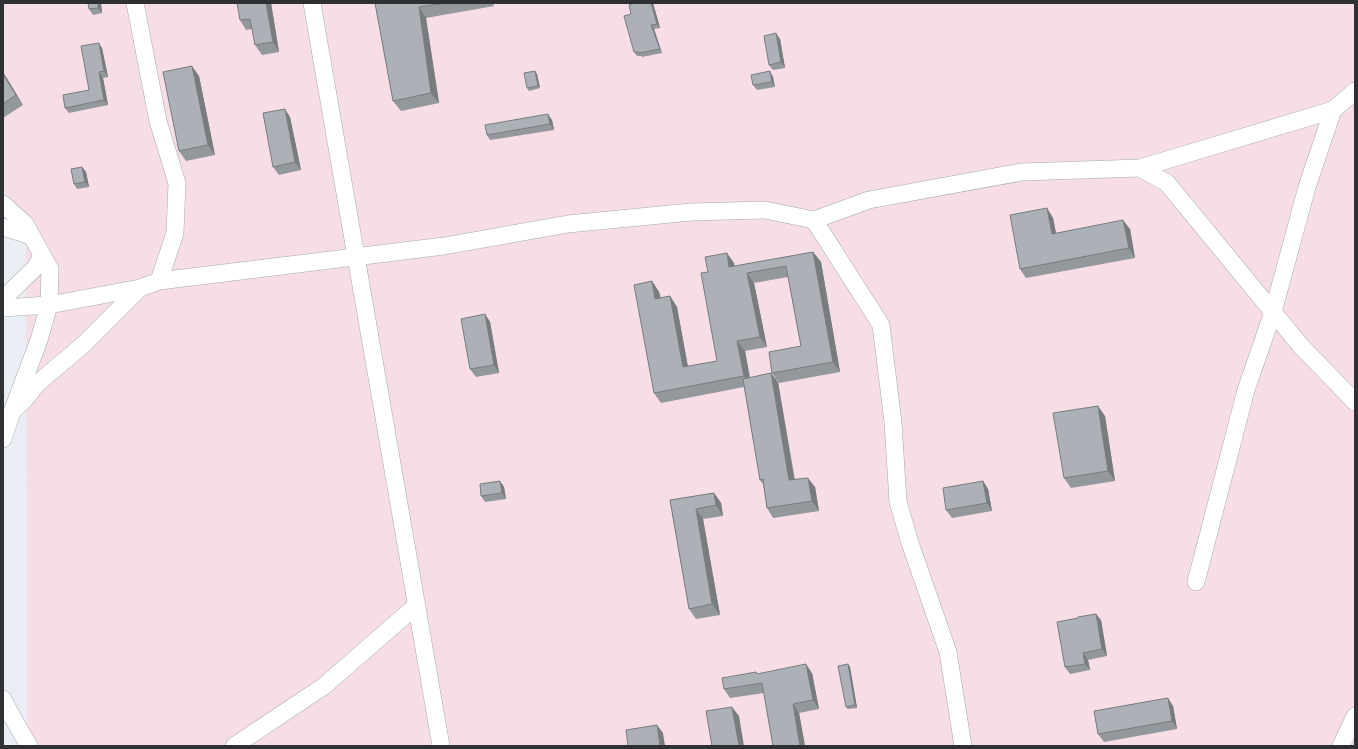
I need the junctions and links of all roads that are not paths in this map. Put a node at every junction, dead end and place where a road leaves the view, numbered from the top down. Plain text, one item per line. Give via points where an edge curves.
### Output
1 (135, 3) edge
2 (312, 3) edge
3 (1355, 91) edge
4 (1333, 110) junction
5 (1140, 168) junction
6 (3, 204) edge
7 (814, 220) junction
8 (3, 227) edge
9 (31, 236) junction
10 (42, 256) junction
11 (357, 256) junction
12 (159, 282) junction
13 (140, 288) junction
14 (3, 299) edge
15 (50, 305) junction
16 (3, 308) edge
17 (1274, 312) junction
18 (1355, 402) edge
19 (12, 412) junction
20 (3, 439) edge
21 (1196, 582) dead end
22 (417, 605) junction
23 (3, 699) edge
24 (1355, 716) edge
25 (29, 746) edge
26 (234, 746) edge
27 (441, 746) edge
28 (963, 746) edge
29 (1341, 746) edge

1 - 12 street via 158,121 177,183 175,234
2 - 11 street
3 - 4 street
4 - 5 street
4 - 17 street via 1307,187
5 - 7 street via 1022,172 869,200
5 - 17 street via 1167,183
6 - 9 street via 25,224
7 - 11 street via 765,210 691,212 568,224 444,246
7 - 28 street via 881,324 893,422 898,502 948,652
8 - 9 street
9 - 10 street
10 - 14 street via 36,267
10 - 15 street via 50,269
11 - 12 street
11 - 22 street
12 - 13 street
13 - 15 street
13 - 19 street via 84,344 38,383
15 - 16 street
15 - 19 street
17 - 18 street via 1300,345
17 - 21 street via 1246,390
19 - 20 street
22 - 26 street via 324,686
22 - 27 street
23 - 25 street
24 - 29 street

